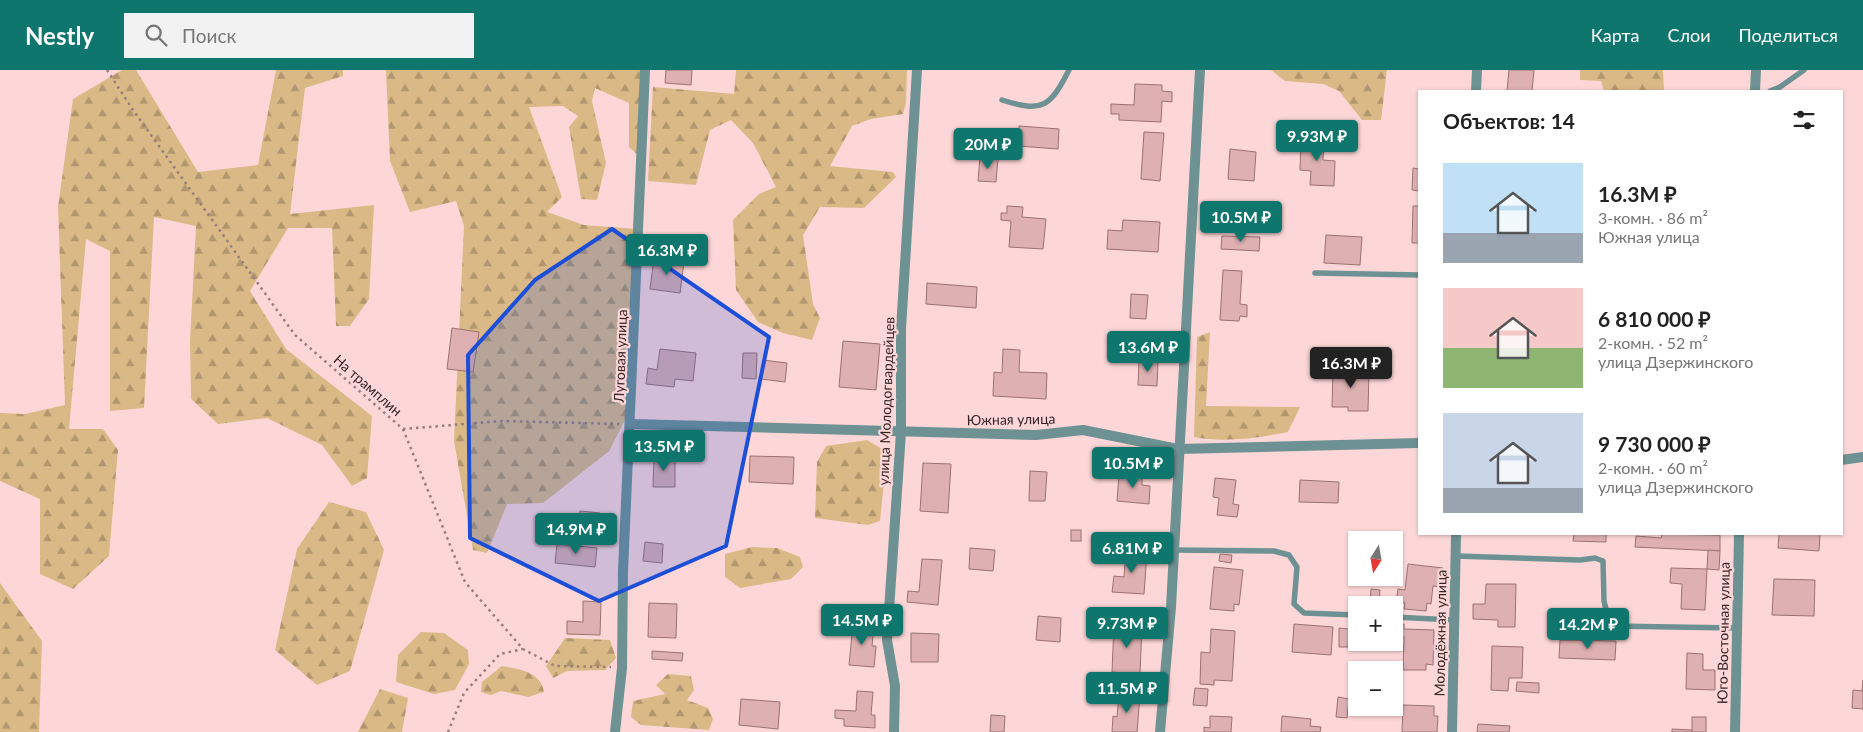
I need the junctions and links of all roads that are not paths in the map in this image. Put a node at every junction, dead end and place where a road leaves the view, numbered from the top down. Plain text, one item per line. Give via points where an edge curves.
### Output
1 (645, 70) edge
2 (918, 70) edge
3 (1069, 70) edge
4 (1200, 70) edge
5 (1477, 70) edge
6 (1756, 70) edge
7 (1804, 70) edge
8 (1476, 90) edge
9 (1755, 90) edge
10 (1772, 90) edge
11 (1002, 100) dead end
12 (1315, 273) dead end
13 (1418, 275) edge
14 (631, 424) junction
15 (901, 432) junction
16 (1418, 443) edge
17 (1178, 449) junction
18 (1863, 457) edge
19 (1843, 460) edge
20 (1456, 535) edge
21 (1739, 535) edge
22 (1173, 550) junction
23 (1456, 556) junction
24 (1348, 616) edge
25 (1403, 617) edge
26 (1453, 620) junction
27 (1737, 628) junction
28 (615, 732) edge
29 (894, 732) edge
30 (1160, 732) edge
31 (1452, 732) edge
32 (1735, 732) edge

1 - 14 street, Луговая улица
2 - 15 street, улица Молодогвардейцев via 901,329
3 - 11 lane via 1055,97 1043,105 1025,107
4 - 17 street
5 - 8 street
6 - 9 street
7 - 10 lane
12 - 13 lane
14 - 15 street, Южная улица
14 - 28 street, Луговая улица via 623,570 622,668
15 - 17 street, Южная улица via 1036,435 1084,430
15 - 29 street, улица Молодогвардейцев via 887,640 895,686
16 - 17 street, Южная улица
17 - 22 street
18 - 19 street
20 - 23 street, Молодёжная улица
21 - 27 street, Юго-Восточная улица
22 - 24 lane via 1274,551 1289,555 1297,567 1294,604 1304,613
22 - 30 street
23 - 26 street, Молодёжная улица
23 - 27 lane via 1595,558 1603,561 1604,601 1610,626
25 - 26 lane
26 - 31 street, Молодёжная улица
27 - 32 street, Юго-Восточная улица

